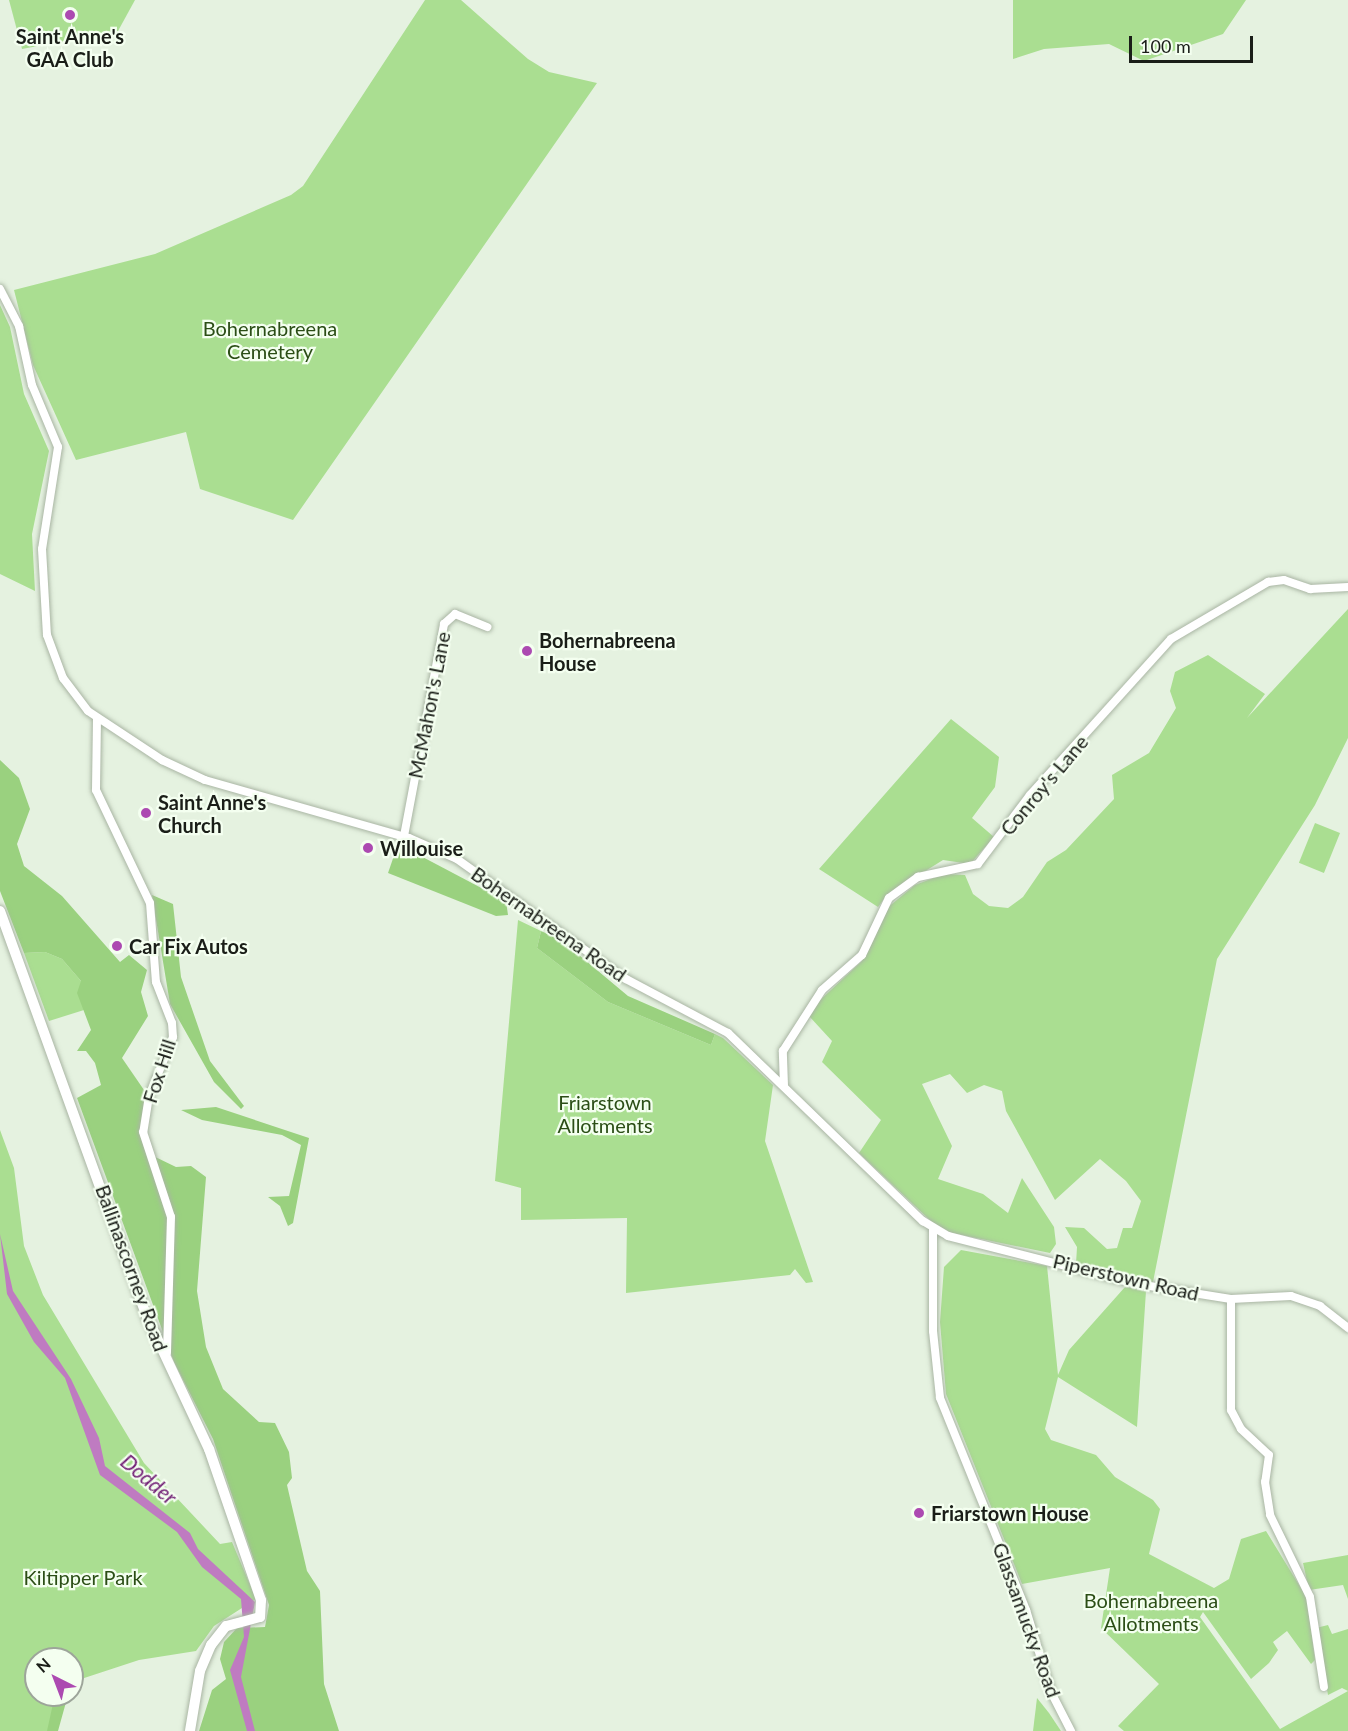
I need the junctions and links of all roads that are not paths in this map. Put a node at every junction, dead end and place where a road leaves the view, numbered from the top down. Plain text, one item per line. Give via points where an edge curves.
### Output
1 (0, 289) edge
2 (1348, 586) edge
3 (488, 627) dead end
4 (98, 718) junction
5 (404, 837) junction
6 (0, 911) edge
7 (784, 1086) junction
8 (933, 1229) junction
9 (1231, 1299) junction
10 (1348, 1328) edge
11 (168, 1365) junction
12 (1324, 1687) dead end
13 (190, 1731) edge
14 (1071, 1731) edge

1 - 4 street, Bohernabreena Road via 19,326 32,385 58,447 42,549 47,635 63,678
2 - 7 street, Conroy's Lane via 1310,589 1284,580 1268,582 1171,639 1030,795 978,864 918,877 890,898 862,955 822,990 783,1051
3 - 5 street, McMahon's Lane via 455,614 444,624
4 - 5 street, Bohernabreena Road via 205,780
4 - 11 street, Fox Hill via 96,790 150,903 156,982 172,1023 172,1043 149,1096 143,1132 171,1217
5 - 7 street, Bohernabreena Road via 457,859 626,979 728,1033
6 - 11 main road, Ballinascorney Road
7 - 8 street, Bohernabreena Road
8 - 9 street, Piperstown Road via 1137,1284
8 - 14 street, Glassamucky Road via 940,1398 1026,1610 1052,1694
9 - 10 street, Piperstown Road via 1302,1298
9 - 12 street via 1231,1410 1241,1429 1269,1455 1265,1482 1270,1515 1310,1597
11 - 13 main road, Ballinascorney Road via 209,1449 263,1611 255,1620 226,1626 207,1654

